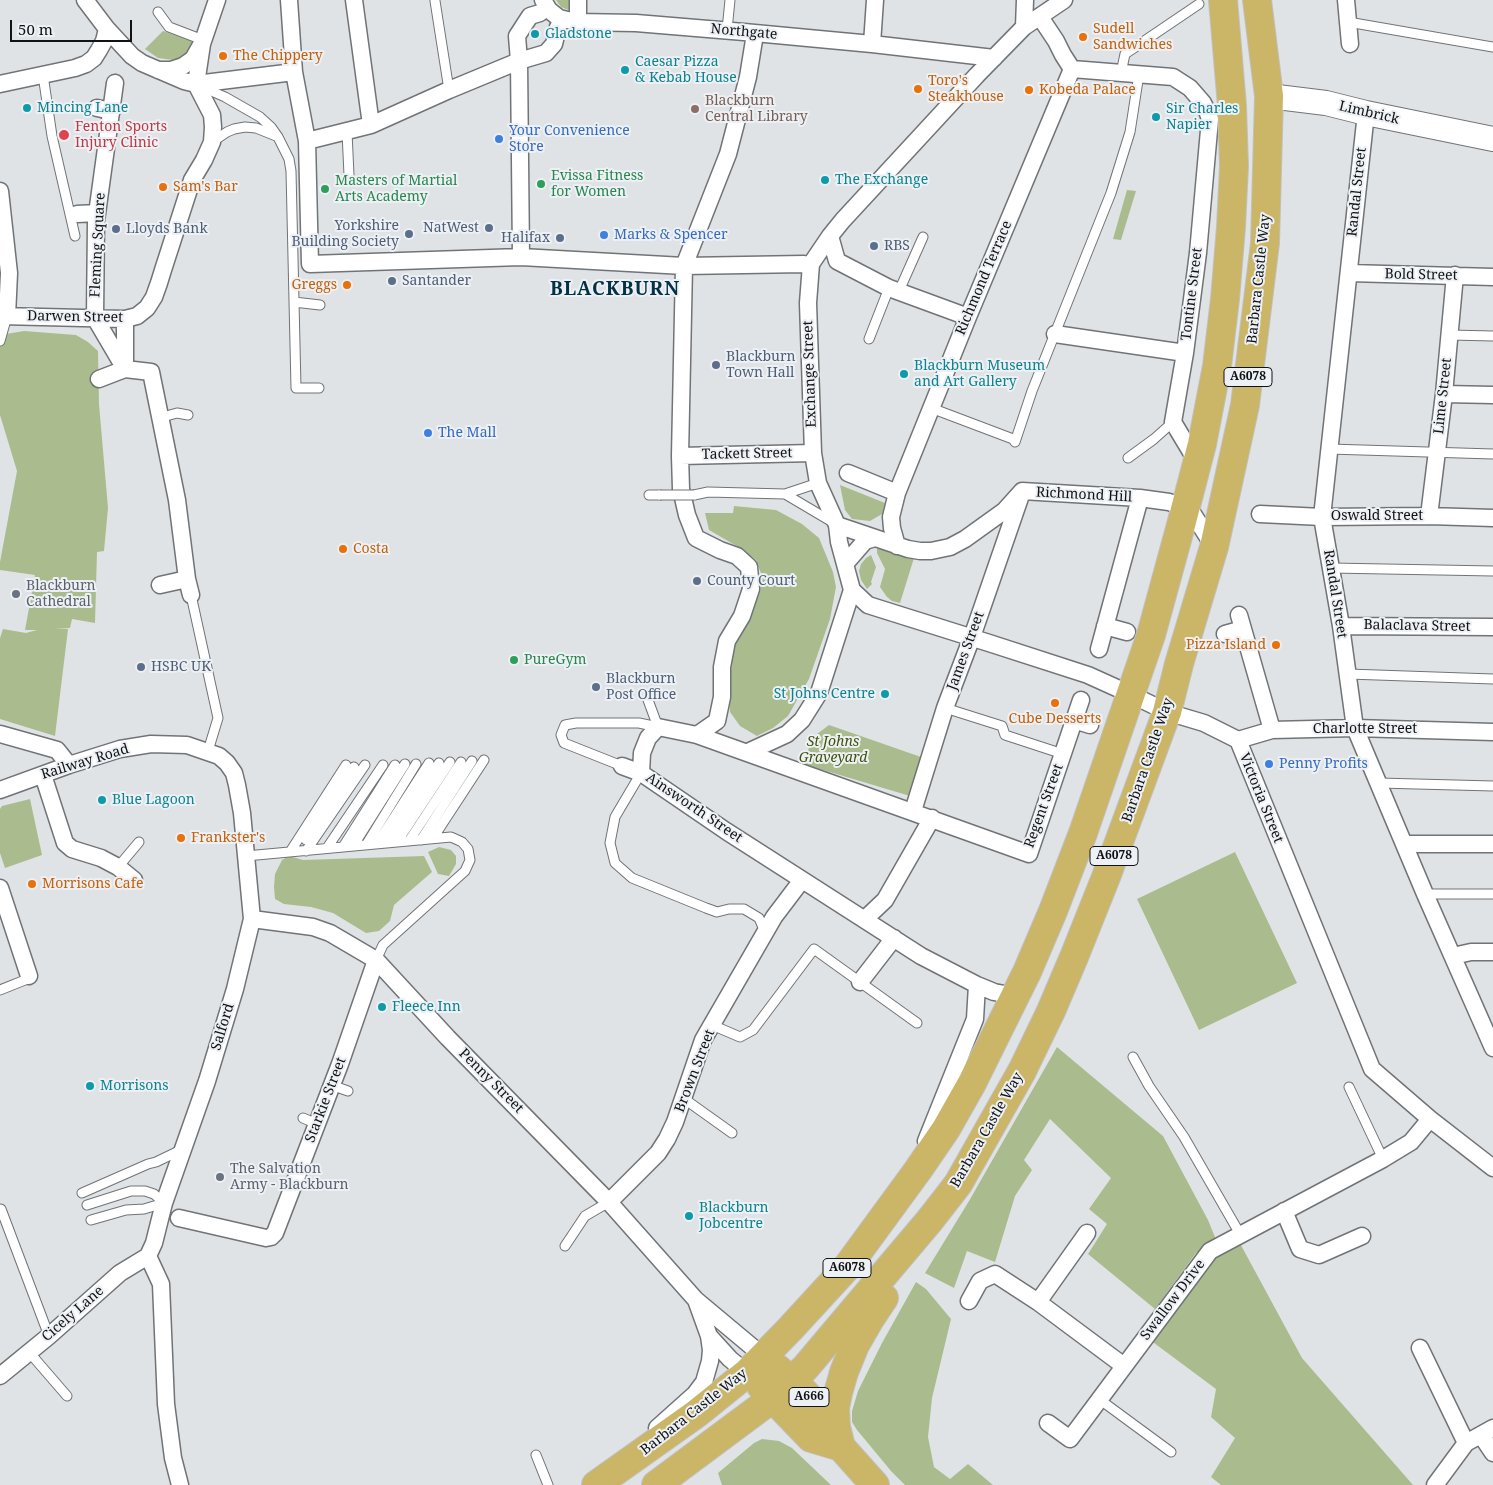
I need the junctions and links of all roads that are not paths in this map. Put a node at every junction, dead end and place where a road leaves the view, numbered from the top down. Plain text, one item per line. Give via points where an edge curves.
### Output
1 (85, 0) edge
2 (217, 0) edge
3 (289, 0) edge
4 (354, 0) edge
5 (578, 0) edge
6 (730, 0) edge
7 (875, 0) edge
8 (1025, 0) edge
9 (1064, 0) edge
10 (1242, 0) edge
11 (1257, 0) edge
12 (1346, 0) edge
13 (436, 2) dead end
14 (1216, 6) edge
15 (158, 12) dead end
16 (550, 14) edge
17 (1040, 17) junction
18 (576, 22) junction
19 (1348, 22) junction
20 (1024, 27) junction
21 (107, 29) junction
22 (728, 30) junction
23 (755, 34) junction
24 (202, 42) junction
25 (872, 44) junction
26 (1350, 44) dead end
27 (1493, 47) edge
28 (994, 58) junction
29 (519, 61) junction
30 (1072, 69) junction
31 (158, 70) junction
32 (294, 72) junction
33 (1121, 73) junction
34 (1139, 74) junction
35 (43, 75) junction
36 (115, 83) dead end
37 (0, 84) edge
38 (196, 84) junction
39 (448, 90) junction
40 (1269, 96) junction
41 (1366, 114) junction
42 (371, 125) junction
43 (347, 132) junction
44 (278, 137) junction
45 (1493, 139) edge
46 (307, 141) junction
47 (212, 142) junction
48 (349, 175) dead end
49 (0, 191) edge
50 (97, 213) junction
51 (78, 214) dead end
52 (75, 236) dead end
53 (830, 236) junction
54 (924, 237) dead end
55 (521, 257) junction
56 (808, 264) junction
57 (684, 266) junction
58 (1349, 273) junction
59 (1455, 275) junction
60 (1493, 277) edge
61 (894, 290) junction
62 (1225, 299) junction
63 (294, 302) junction
64 (320, 305) dead end
65 (3, 316) edge
66 (968, 317) junction
67 (96, 321) junction
68 (125, 322) junction
69 (1055, 334) junction
70 (1450, 335) junction
71 (1493, 336) edge
72 (870, 339) dead end
73 (0, 341) edge
74 (1185, 353) junction
75 (125, 370) junction
76 (98, 379) dead end
77 (319, 388) dead end
78 (1444, 394) junction
79 (1493, 395) edge
80 (931, 408) junction
81 (188, 415) dead end
82 (160, 418) junction
83 (1173, 422) junction
84 (1330, 450) junction
85 (813, 453) junction
86 (1437, 454) junction
87 (1493, 454) edge
88 (680, 456) junction
89 (1128, 458) dead end
90 (1197, 462) junction
91 (848, 473) dead end
92 (818, 483) junction
93 (1022, 491) junction
94 (898, 493) junction
95 (785, 494) junction
96 (649, 495) dead end
97 (1140, 498) junction
98 (1186, 508) junction
99 (1260, 514) dead end
100 (1429, 516) junction
101 (1322, 517) junction
102 (1493, 518) edge
103 (837, 525) junction
104 (875, 538) junction
105 (897, 546) junction
106 (1214, 547) junction
107 (845, 564) junction
108 (1331, 568) junction
109 (1493, 571) edge
110 (160, 585) dead end
111 (189, 587) junction
112 (852, 590) junction
113 (1105, 626) junction
114 (1341, 626) junction
115 (1493, 627) edge
116 (1127, 632) dead end
117 (1225, 634) dead end
118 (972, 637) junction
119 (1099, 649) dead end
120 (1348, 674) junction
121 (1493, 678) edge
122 (648, 700) dead end
123 (1081, 700) dead end
124 (1150, 704) junction
125 (945, 708) junction
126 (1074, 720) junction
127 (1090, 725) dead end
128 (658, 727) junction
129 (1356, 728) junction
130 (1272, 730) junction
131 (1493, 732) edge
132 (0, 734) edge
133 (697, 734) junction
134 (1238, 740) junction
135 (208, 752) junction
136 (748, 752) junction
137 (1063, 754) junction
138 (484, 760) dead end
139 (472, 761) dead end
140 (227, 762) joint
141 (450, 762) dead end
142 (461, 762) dead end
143 (429, 763) dead end
144 (439, 763) dead end
145 (416, 764) dead end
146 (70, 765) junction
147 (368, 765) dead end
148 (383, 765) dead end
149 (400, 765) dead end
150 (350, 766) dead end
151 (622, 766) joint
152 (641, 773) junction
153 (43, 775) junction
154 (1379, 783) junction
155 (1493, 786) edge
156 (0, 790) edge
157 (1136, 796) junction
158 (913, 811) junction
159 (932, 818) junction
160 (433, 838) junction
161 (421, 840) junction
162 (409, 841) junction
163 (139, 842) dead end
164 (392, 842) junction
165 (377, 844) junction
166 (1404, 844) junction
167 (1493, 844) edge
168 (366, 845) junction
169 (348, 846) junction
170 (327, 848) junction
171 (302, 851) junction
172 (246, 856) junction
173 (118, 867) junction
174 (134, 880) dead end
175 (802, 880) junction
176 (0, 888) edge
177 (1426, 894) junction
178 (1493, 894) edge
179 (252, 918) junction
180 (865, 919) junction
181 (765, 933) junction
182 (894, 938) junction
183 (1493, 952) edge
184 (1453, 956) junction
185 (376, 960) junction
186 (29, 976) joint
187 (860, 982) junction
188 (976, 985) junction
189 (0, 990) edge
190 (1015, 996) junction
191 (917, 1023) dead end
192 (712, 1024) junction
193 (1493, 1048) edge
194 (1133, 1057) dead end
195 (331, 1086) junction
196 (1349, 1088) dead end
197 (348, 1091) dead end
198 (684, 1098) junction
199 (1430, 1119) junction
200 (732, 1133) dead end
201 (183, 1149) junction
202 (1382, 1160) junction
203 (1493, 1168) edge
204 (918, 1170) junction
205 (958, 1184) junction
206 (82, 1193) dead end
207 (609, 1202) junction
208 (164, 1203) junction
209 (87, 1205) dead end
210 (1, 1209) dead end
211 (1284, 1211) junction
212 (179, 1218) dead end
213 (91, 1220) dead end
214 (1087, 1233) dead end
215 (1240, 1234) junction
216 (1362, 1236) dead end
217 (565, 1246) dead end
218 (148, 1256) junction
219 (696, 1300) junction
220 (969, 1301) dead end
221 (1038, 1302) junction
222 (49, 1336) junction
223 (709, 1336) junction
224 (1420, 1348) dead end
225 (29, 1352) junction
226 (1124, 1366) junction
227 (0, 1376) edge
228 (769, 1377) junction
229 (67, 1396) dead end
230 (1100, 1400) junction
231 (1048, 1423) dead end
232 (1487, 1431) edge
233 (839, 1437) junction
234 (1466, 1444) junction
235 (1171, 1452) dead end
236 (1493, 1453) edge
237 (536, 1456) dead end
238 (180, 1485) edge
239 (548, 1485) edge
240 (595, 1485) edge
241 (607, 1485) edge
242 (656, 1485) edge
243 (875, 1485) edge
244 (1435, 1485) edge

1 - 21 street
2 - 24 street
3 - 32 street
4 - 42 street
5 - 18 street
6 - 22 lane
7 - 25 street
8 - 20 street
9 - 17 street
10 - 62 highway, A6078 via 1251,128 1250,228 1246,258
11 - 40 highway, Barbara Castle Way / A6078
12 - 19 street
13 - 39 lane
14 - 33 lane via 1125,54
14 - 62 highway, Barbara Castle Way / A6078 via 1232,106 1234,166
15 - 24 lane via 168,27
16 - 18 street, Northgate
16 - 29 street via 530,16 517,36
16 - 29 street via 554,44 546,53
17 - 20 street
17 - 30 street
18 - 22 street, Northgate
19 - 26 street
19 - 27 lane
20 - 28 street
21 - 31 street via 132,56
21 - 35 street via 104,42 86,64
22 - 23 street, Northgate
23 - 25 street, Northgate
23 - 57 street via 748,77 728,154
24 - 31 street via 193,59 183,66
24 - 38 street
25 - 28 street, Northgate
28 - 53 street
29 - 39 street
29 - 55 street
30 - 33 street
30 - 66 street, Richmond Terrace
31 - 38 street
32 - 38 street
32 - 46 street
33 - 34 street
34 - 69 lane via 1130,132 1111,193
34 - 74 street, Tontine Street via 1173,77 1190,88 1203,103 1210,119
35 - 37 street
35 - 52 lane via 52,136
36 - 50 street, Fleming Square via 104,110
38 - 44 lane via 260,117
38 - 47 street via 212,116
39 - 42 street
40 - 41 main road, Limbrick via 1326,103
40 - 106 highway, Barbara Castle Way / A6078 via 1264,253 1245,405
41 - 45 main road, Limbrick
41 - 58 street, Randal Street
42 - 43 street
43 - 46 street
43 - 48 lane
44 - 47 lane via 245,127 227,132
44 - 63 lane via 289,159
46 - 55 street via 310,264
47 - 68 street, Darwen Street via 192,180 154,296 147,308
49 - 65 street via 9,273
50 - 51 street
50 - 67 street, Fleming Square
53 - 56 street
53 - 61 street via 837,261
54 - 61 lane
55 - 57 street
56 - 57 street
56 - 85 street, Exchange Street
57 - 88 street
58 - 59 street, Bold Street
58 - 84 street, Randal Street
59 - 60 street, Bold Street
59 - 70 street, Lime Street
61 - 66 street
61 - 72 lane
62 - 90 highway, Barbara Castle Way / A6078 via 1217,366
63 - 64 lane
63 - 77 lane via 296,388
65 - 67 street, Darwen Street
65 - 73 lane
66 - 80 street, Richmond Terrace
67 - 68 street, Darwen Street
67 - 75 street
68 - 75 street
69 - 74 street
69 - 80 lane via 1015,442
70 - 71 lane
70 - 78 street, Lime Street
74 - 83 street, Tontine Street
75 - 76 street
75 - 82 street via 151,372
78 - 79 street
78 - 86 street, Lime Street
80 - 94 street, Richmond Terrace
81 - 82 lane via 177,413
82 - 111 street via 177,500
83 - 89 lane
83 - 90 street
84 - 86 lane
84 - 101 street, Randal Street
85 - 88 street, Tackett Street
85 - 92 street, Exchange Street
86 - 87 lane
86 - 100 street, Lime Street
88 - 133 street via 681,489 696,538 737,556 749,567 750,589 742,616 727,641 717,721
90 - 98 highway, Barbara Castle Way / A6078
91 - 94 street
92 - 95 lane
92 - 103 street, Exchange Street
93 - 97 street, Richmond Hill
93 - 105 street, Richmond Hill via 987,525 950,547 920,552
93 - 118 street, James Street
94 - 105 street, Richmond Terrace via 891,516
95 - 96 lane, bridge via 708,492
95 - 103 lane
97 - 98 street, Richmond Hill
97 - 113 street
98 - 106 street
98 - 124 highway, Barbara Castle Way / A6078 via 1151,635
99 - 101 street, Oswald Street
100 - 101 street, Oswald Street
100 - 102 street, Oswald Street
101 - 108 street, Randal Street
103 - 104 street, Richmond Hill
103 - 107 street, Exchange Street
104 - 105 street, Richmond Hill
104 - 107 street via 865,541
106 - 124 highway, Barbara Castle Way / A6078 via 1179,664
107 - 112 street, Exchange Street
108 - 109 lane
108 - 114 street, Randal Street
110 - 111 street
111 - 135 lane via 218,718
112 - 118 street, Victoria Street via 868,605
112 - 136 street via 819,693 802,720 787,734
113 - 116 street
113 - 119 street
114 - 115 street, Balaclava Street
114 - 120 street, Randal Street
117 - 130 street via 1241,622
118 - 124 street, Victoria Street via 1088,675
118 - 125 street, James Street
120 - 121 lane
120 - 129 street, Randal Street
122 - 128 lane
123 - 126 street, Regent Street
124 - 134 street, Victoria Street via 1204,723
124 - 157 highway, Barbara Castle Way / A6078
124 - 190 highway, Barbara Castle Way / A6078 via 1138,714 1107,799 1083,833
125 - 137 lane via 1002,726 1005,735
125 - 158 street, James Street
126 - 127 street
126 - 137 street, Regent Street
128 - 133 street
128 - 151 lane via 638,723 565,725 561,735 564,743
128 - 152 street, Ainsworth Street via 648,738 642,753
129 - 130 street, Charlotte Street
129 - 131 street, Charlotte Street
129 - 154 street, Randal Street
130 - 134 street, Charlotte Street
132 - 146 street via 57,750
133 - 136 street
134 - 199 street, Victoria Street via 1372,1069
135 - 140 street, Railway Road
135 - 146 street, Railway Road via 187,745 152,744 120,749
136 - 158 street
137 - 159 street, Regent Street via 1029,854
138 - 160 lane
139 - 161 lane
140 - 172 street, Salford via 237,785
141 - 164 lane
142 - 162 lane
143 - 165 lane
144 - 164 lane
145 - 168 lane
146 - 153 street, Railway Road
147 - 171 lane
148 - 170 lane
149 - 169 lane
150 - 171 lane
151 - 152 street
152 - 175 street, Ainsworth Street
152 - 181 lane via 615,816 610,843 615,862 632,878 706,908 717,912 744,909 759,918
153 - 156 street, Railway Road
153 - 173 street via 65,843 72,849
154 - 155 lane
154 - 166 street, Randal Street
157 - 190 highway via 1105,844 1074,925 1048,979 1035,993
157 - 205 highway, Barbara Castle Way / A6078 via 1051,1012 1022,1071
158 - 159 street
159 - 180 street via 885,900
160 - 161 lane
160 - 185 lane via 451,837 462,842 468,849 470,860 465,871 383,945
161 - 162 lane
162 - 164 lane
163 - 173 lane
164 - 165 lane
165 - 168 lane
166 - 167 street
166 - 177 street, Randal Street
168 - 169 lane
169 - 170 lane
170 - 171 lane
171 - 172 lane
172 - 179 street, Salford
173 - 174 street
175 - 180 street, Ainsworth Street
175 - 181 street, Brown Street
176 - 186 street
177 - 178 lane
177 - 184 street, Randal Street
179 - 185 street, Penny Street via 313,927 330,933
179 - 201 street, Salford via 236,989
180 - 182 street, Ainsworth Street
181 - 192 street, Brown Street
182 - 187 street
182 - 188 street, Ainsworth Street
183 - 184 street
184 - 193 street, Randal Street
185 - 195 street, Starkie Street
185 - 207 street, Penny Street
186 - 189 lane
187 - 191 lane
187 - 192 lane via 814,949 753,1030 740,1037
188 - 190 street, Ainsworth Street
188 - 204 street, Barbara Castle Way via 975,1019 922,1150
190 - 204 highway, Barbara Castle Way / A6078 via 972,1083
192 - 198 street, Brown Street via 703,1040
194 - 215 lane
195 - 197 lane
195 - 212 street, Starkie Street via 310,1121 279,1226 271,1237
196 - 202 lane
198 - 200 lane
198 - 207 street, Brown Street via 658,1153
199 - 202 street, Swallow Drive via 1411,1142
199 - 203 street, Victoria Street
201 - 206 lane
201 - 208 street, Salford
202 - 211 street, Swallow Drive
204 - 228 highway, Barbara Castle Way / A6078 via 847,1268 790,1329
205 - 228 highway, Barbara Castle Way / A6078 via 930,1220 896,1237 874,1259 820,1326
205 - 233 highway via 938,1225 875,1311 855,1345 835,1408
207 - 217 lane via 585,1216
207 - 219 street, Penny Street
208 - 209 lane via 145,1191
208 - 213 lane
208 - 218 street, Salford
210 - 222 lane
211 - 215 street, Swallow Drive
211 - 216 street via 1300,1249 1319,1255
214 - 221 street
215 - 226 street, Swallow Drive via 1210,1251
218 - 222 street, Cicely Lane via 120,1273
218 - 238 street via 161,1284 166,1404
219 - 223 street, Penny Street
219 - 228 street, Penny Street
220 - 221 street via 980,1281 995,1274
221 - 226 street
222 - 225 street, Cicely Lane
223 - 228 street, Penny Street via 730,1359
223 - 240 street, Barbara Castle Way via 710,1361 704,1382 695,1394
224 - 234 street
225 - 227 street, Cicely Lane
225 - 229 lane
226 - 230 street, Swallow Drive
228 - 233 highway, A666 via 812,1438
228 - 240 highway, Barbara Castle Way / A6078 via 696,1414
228 - 241 highway via 726,1413 628,1482
228 - 242 highway, Barbara Castle Way / A6078
230 - 231 street, Swallow Drive via 1070,1439
230 - 235 lane
232 - 234 street
232 - 236 street
233 - 243 highway
234 - 244 street
237 - 239 lane

